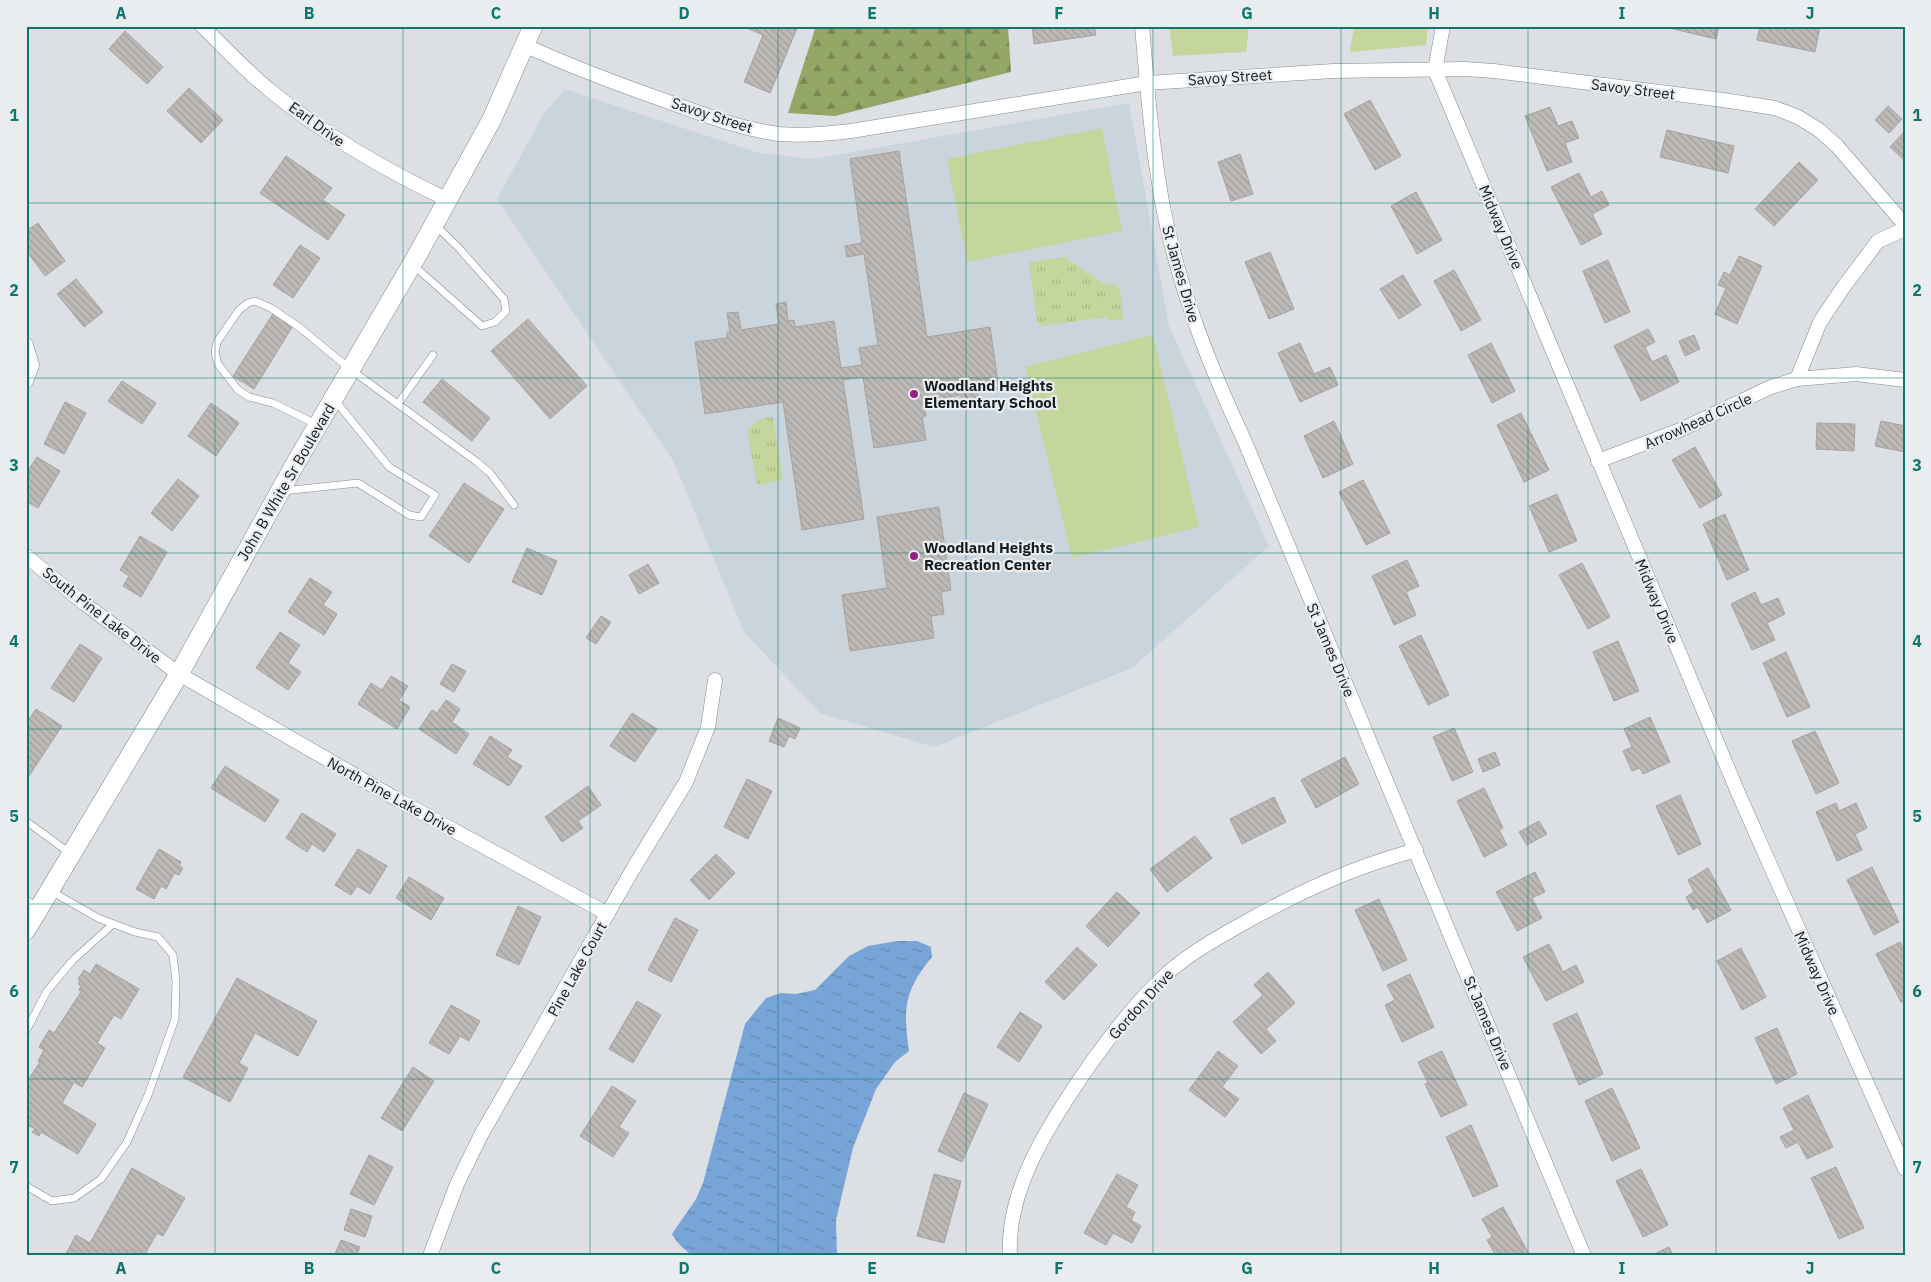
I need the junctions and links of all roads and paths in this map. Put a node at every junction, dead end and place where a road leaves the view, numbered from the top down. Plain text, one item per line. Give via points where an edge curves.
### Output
1 (202, 26) edge
2 (533, 26) edge
3 (1142, 26) edge
4 (1443, 26) edge
5 (524, 45) junction
6 (1436, 70) junction
7 (1147, 83) junction
8 (448, 200) junction
9 (434, 224) junction
10 (1905, 225) edge
11 (1905, 229) edge
12 (412, 264) junction
13 (26, 345) edge
14 (433, 355) dead end
15 (350, 369) junction
16 (1797, 379) junction
17 (1905, 380) edge
18 (26, 382) edge
19 (334, 398) junction
20 (398, 404) junction
21 (318, 425) junction
22 (1598, 461) junction
23 (280, 492) junction
24 (514, 505) dead end
25 (26, 556) edge
26 (179, 674) junction
27 (716, 680) dead end
28 (26, 821) edge
29 (1416, 850) junction
30 (72, 854) junction
31 (50, 890) junction
32 (33, 904) edge
33 (608, 914) junction
34 (113, 924) junction
35 (26, 930) edge
36 (26, 1032) edge
37 (1905, 1169) edge
38 (26, 1186) edge
39 (430, 1256) edge
40 (1010, 1256) edge
41 (1584, 1256) edge

1 - 8 street, Earl Drive via 271,91 328,133 379,166
2 - 5 main road, John B White Sr Boulevard
3 - 7 street, St James Drive
4 - 6 street
5 - 7 street, Savoy Street via 575,68 701,113 745,128 780,134 851,131
5 - 8 main road, John B White Sr Boulevard via 492,119
6 - 7 street, Savoy Street via 1333,71
6 - 10 street, Savoy Street via 1494,71 1775,108 1819,130 1851,160
6 - 22 street, Midway Drive
7 - 29 street, St James Drive via 1163,208 1196,328
8 - 9 main road, John B White Sr Boulevard
9 - 12 main road, John B White Sr Boulevard
9 - 12 lane via 504,299 506,310 495,322 482,326
11 - 16 street via 1878,241 1842,289 1820,322
12 - 15 main road, John B White Sr Boulevard
13 - 18 street via 32,365
14 - 20 lane
15 - 19 main road, John B White Sr Boulevard
15 - 20 lane
15 - 21 lane via 299,327 271,308 255,302 239,310 217,342 218,364 238,390
16 - 17 street, Arrowhead Circle via 1856,374
16 - 22 street, Arrowhead Circle via 1771,387 1680,430
19 - 21 main road, John B White Sr Boulevard
19 - 23 lane via 389,467 435,495 422,517 409,515 358,483
20 - 24 lane via 478,462
21 - 23 main road, John B White Sr Boulevard
22 - 37 street, Midway Drive via 1739,795
23 - 26 main road, John B White Sr Boulevard
25 - 26 street, South Pine Lake Drive via 84,604
26 - 30 main road, John B White Sr Boulevard
26 - 33 street, North Pine Lake Drive via 407,805
27 - 33 street, Pine Lake Court via 708,727 686,782
28 - 30 lane
29 - 40 street, Gordon Drive via 1376,861 1298,893 1204,945 1160,981 1116,1030 1082,1076 1034,1156 1021,1186 1013,1217
29 - 41 street, St James Drive
30 - 31 main road, John B White Sr Boulevard
31 - 32 main road, John B White Sr Boulevard
31 - 34 lane
32 - 35 main road, John B White Sr Boulevard
33 - 39 street, Pine Lake Court via 481,1135 457,1184
34 - 36 lane via 73,960 47,991
34 - 38 lane via 158,937 173,955 175,1019 127,1142 101,1179 74,1198 52,1201

